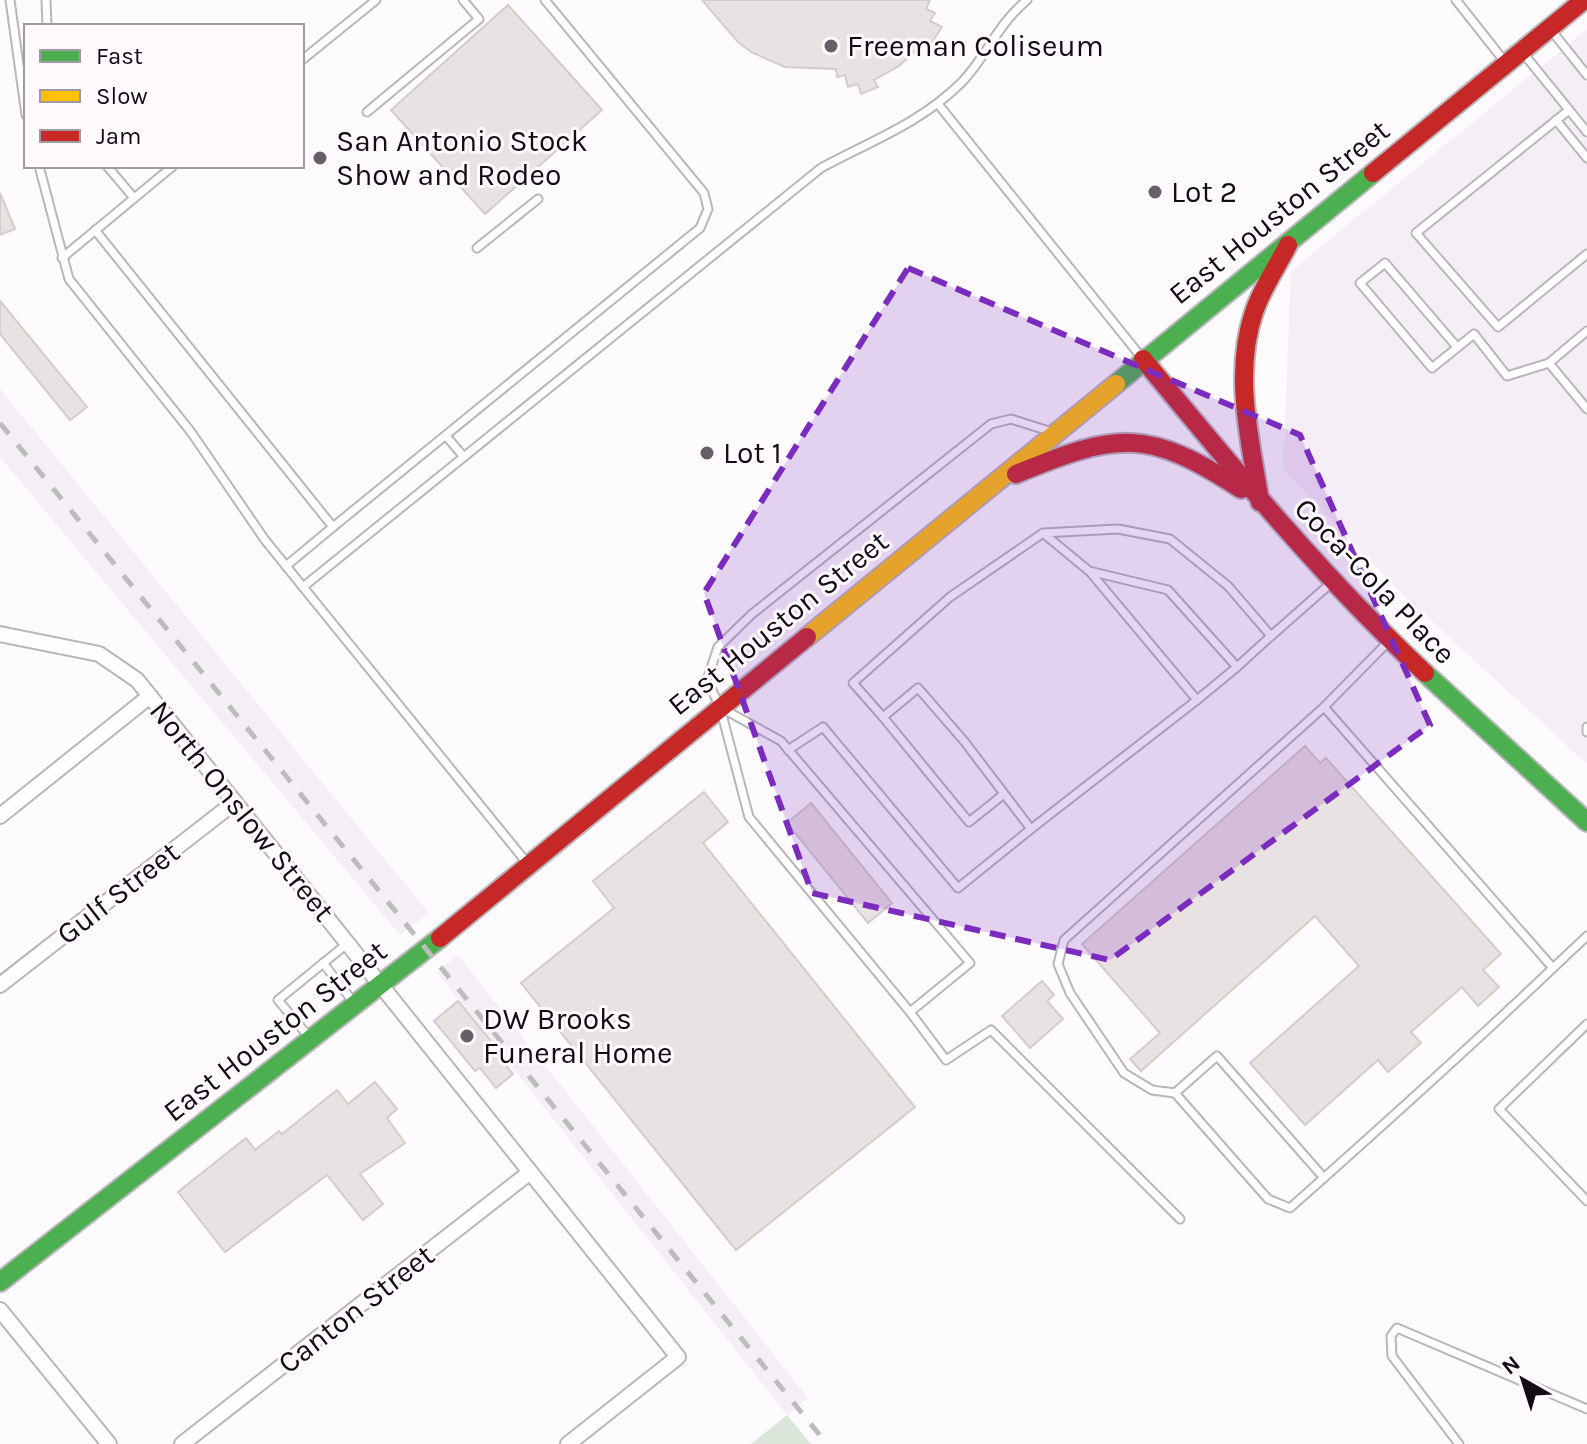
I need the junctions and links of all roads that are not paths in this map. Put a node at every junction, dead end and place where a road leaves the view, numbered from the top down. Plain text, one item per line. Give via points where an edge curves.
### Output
1 (10, 0) edge
2 (46, 0) edge
3 (376, 0) edge
4 (463, 0) edge
5 (545, 0) edge
6 (1027, 0) edge
7 (1456, 0) edge
8 (1584, 0) edge
9 (47, 24) edge
10 (1549, 28) junction
11 (1514, 57) junction
12 (304, 58) edge
13 (1587, 75) edge
14 (24, 101) edge
15 (938, 104) junction
16 (1569, 110) junction
17 (367, 112) dead end
18 (1556, 120) junction
19 (1587, 132) edge
20 (1587, 158) edge
21 (40, 168) edge
22 (109, 168) edge
23 (171, 168) edge
24 (134, 198) junction
25 (538, 199) dead end
26 (95, 230) junction
27 (1293, 237) junction
28 (477, 248) dead end
29 (1587, 254) edge
30 (62, 258) junction
31 (1587, 331) edge
32 (1457, 347) junction
33 (1143, 359) junction
34 (1549, 363) junction
35 (1587, 409) edge
36 (1055, 433) junction
37 (446, 436) junction
38 (464, 457) junction
39 (994, 484) junction
40 (1260, 502) junction
41 (333, 527) junction
42 (1043, 533) junction
43 (286, 566) junction
44 (1089, 571) junction
45 (1332, 582) junction
46 (303, 587) junction
47 (0, 634) edge
48 (1271, 636) junction
49 (1390, 640) junction
50 (1237, 667) junction
51 (150, 696) junction
52 (1197, 700) junction
53 (720, 707) junction
54 (1324, 707) junction
55 (883, 717) junction
56 (788, 750) junction
57 (1004, 794) junction
58 (235, 802) junction
59 (0, 816) edge
60 (1587, 822) edge
61 (1031, 829) junction
62 (527, 863) junction
63 (1587, 936) edge
64 (348, 943) junction
65 (323, 963) junction
66 (1553, 968) junction
67 (380, 984) junction
68 (0, 985) edge
69 (355, 1004) junction
70 (910, 1012) junction
71 (1587, 1024) edge
72 (310, 1039) junction
73 (1175, 1093) junction
74 (529, 1173) junction
75 (1324, 1178) junction
76 (1587, 1201) edge
77 (1180, 1219) dead end
78 (0, 1282) edge
79 (0, 1310) edge
80 (1587, 1409) edge
81 (109, 1444) edge
82 (182, 1444) edge
83 (568, 1444) edge
84 (1459, 1444) edge

1 - 14 lane
2 - 9 lane
3 - 12 lane
4 - 17 lane via 479,19
5 - 37 lane via 704,193 708,209 700,228
6 - 15 lane via 990,40 965,79
7 - 11 lane
8 - 10 main road, East Houston Street
10 - 11 main road, East Houston Street
10 - 13 lane
11 - 16 lane
11 - 27 main road, East Houston Street
15 - 33 lane
15 - 38 lane via 904,129 821,168
16 - 18 lane
16 - 19 lane
18 - 20 lane
18 - 29 lane via 1416,233 1498,327
21 - 30 lane
22 - 24 lane
23 - 24 lane
24 - 26 lane
25 - 28 lane
26 - 30 lane
26 - 41 lane
27 - 33 main road, East Houston Street
27 - 40 main road via 1254,310 1244,352 1242,406
30 - 43 lane via 73,286 191,432
31 - 34 lane
32 - 32 lane via 1385,263 1360,283 1432,368
32 - 34 lane via 1474,334 1507,376
33 - 36 main road, East Houston Street
33 - 40 main road, Coca-Cola Place
34 - 35 lane
36 - 39 main road, East Houston Street
36 - 53 lane via 1011,419 991,424 752,614 718,647 707,680
37 - 38 lane
37 - 41 lane
38 - 46 lane
39 - 40 main road via 1072,450 1113,440 1155,441 1194,456
39 - 53 main road, East Houston Street
40 - 45 main road, Coca-Cola Place
41 - 43 lane
42 - 44 lane
42 - 48 lane via 1118,529 1170,539 1228,586
42 - 55 lane via 950,597 853,683
43 - 46 lane
44 - 50 lane via 1168,590
44 - 52 lane
45 - 48 lane
45 - 49 main road, Coca-Cola Place
46 - 62 lane
47 - 51 street, North Onslow Street via 99,654 117,663
48 - 50 lane
49 - 54 lane
49 - 60 main road, Coca-Cola Place
50 - 52 lane
51 - 58 street, North Onslow Street
51 - 59 street
52 - 61 lane
53 - 56 lane
53 - 62 main road, East Houston Street
53 - 70 lane via 749,817
54 - 66 lane
54 - 73 lane via 1064,940 1058,964 1070,993 1124,1073 1152,1090
55 - 57 lane via 969,822
55 - 57 lane via 918,688
56 - 61 lane via 823,727 958,888
56 - 70 lane via 970,963
57 - 61 lane
58 - 64 street, North Onslow Street
58 - 68 street, Gulf Street
62 - 67 main road, East Houston Street
63 - 66 lane
64 - 65 lane
64 - 67 street, North Onslow Street
65 - 69 lane
65 - 72 lane via 278,1000
66 - 75 lane
67 - 69 main road, East Houston Street
67 - 74 street, North Onslow Street
69 - 72 main road, East Houston Street
70 - 77 lane via 946,1060 991,1030
71 - 76 lane via 1499,1109
72 - 78 main road, East Houston Street
73 - 75 lane via 1268,1199 1290,1208
73 - 75 lane via 1217,1056
74 - 82 street, Canton Street
74 - 83 street, North Onslow Street via 678,1357
79 - 81 street
80 - 84 lane via 1397,1328 1391,1336 1392,1356

